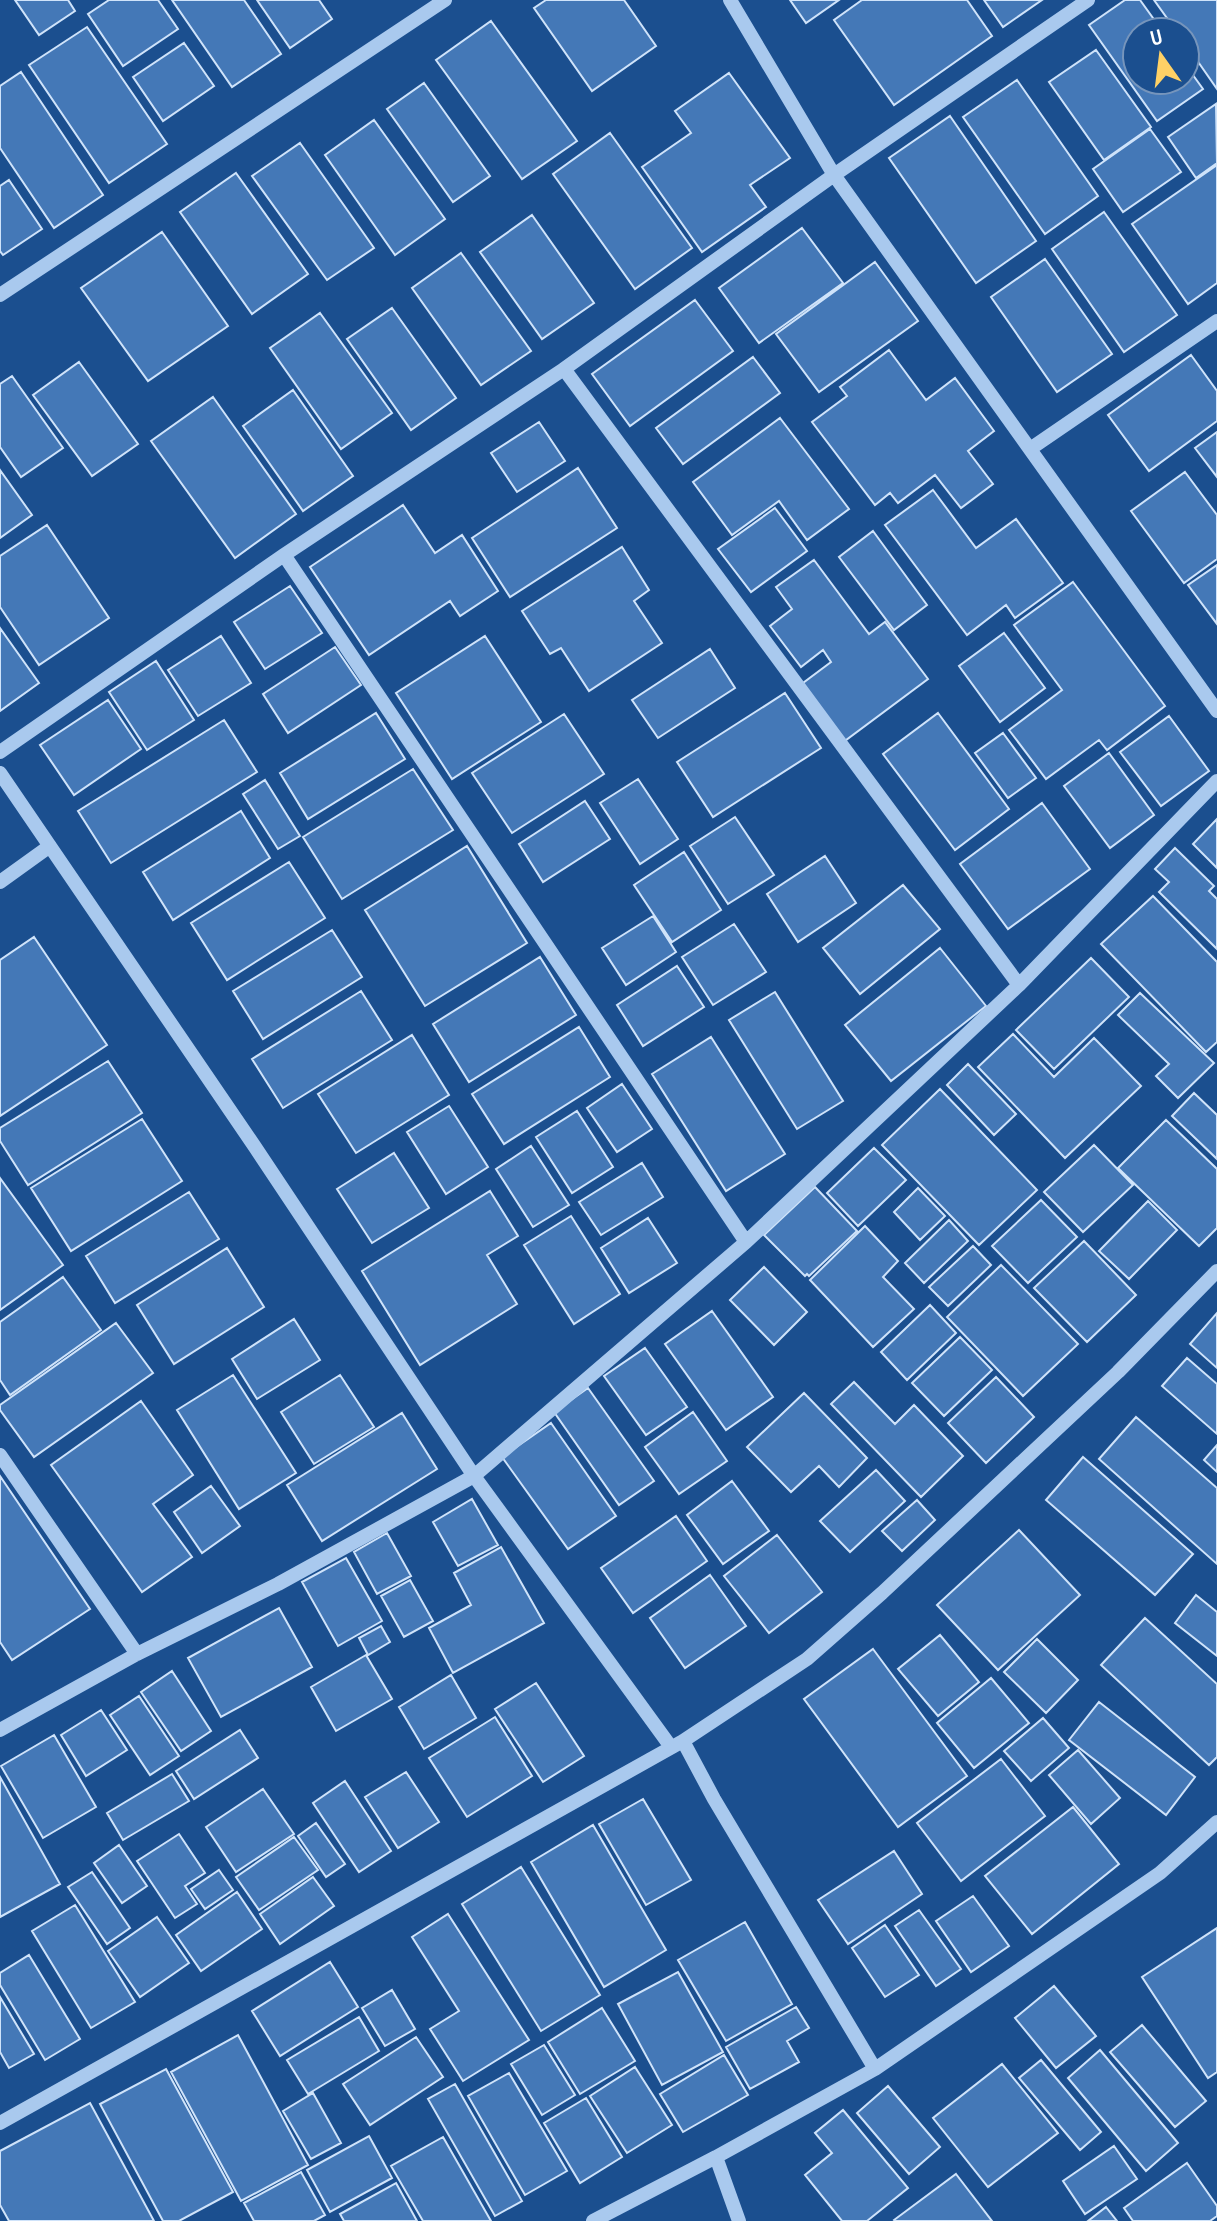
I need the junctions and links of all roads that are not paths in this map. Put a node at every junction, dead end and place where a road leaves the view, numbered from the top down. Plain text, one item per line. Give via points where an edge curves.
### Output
1 (445, 0) edge
2 (730, 0) edge
3 (1088, 0) edge
4 (834, 175) junction
5 (0, 295) edge
6 (1217, 321) edge
7 (564, 369) junction
8 (1030, 449) junction
9 (284, 555) junction
10 (1215, 706) edge
11 (0, 752) edge
12 (0, 773) edge
13 (1217, 781) edge
14 (50, 846) junction
15 (0, 882) edge
16 (1019, 985) junction
17 (746, 1242) junction
18 (1217, 1271) edge
19 (0, 1455) edge
20 (474, 1476) junction
21 (137, 1654) junction
22 (0, 1730) edge
23 (677, 1744) junction
24 (1217, 1822) edge
25 (875, 2069) junction
26 (0, 2123) edge
27 (716, 2157) junction
28 (593, 2221) edge
29 (739, 2221) edge

1 - 5 street
2 - 4 street
3 - 4 street
4 - 7 street
4 - 8 street
6 - 8 street
7 - 9 street
7 - 16 street
8 - 10 street
9 - 11 street
9 - 17 street
12 - 14 street
13 - 16 street
14 - 15 street
14 - 20 street
16 - 17 street
17 - 20 street
18 - 23 street via 1118,1372 818,1650
19 - 21 street
20 - 21 street
20 - 23 street
21 - 22 street
23 - 25 street
23 - 26 street
24 - 25 street via 1160,1873
25 - 27 street
27 - 28 street
27 - 29 street

